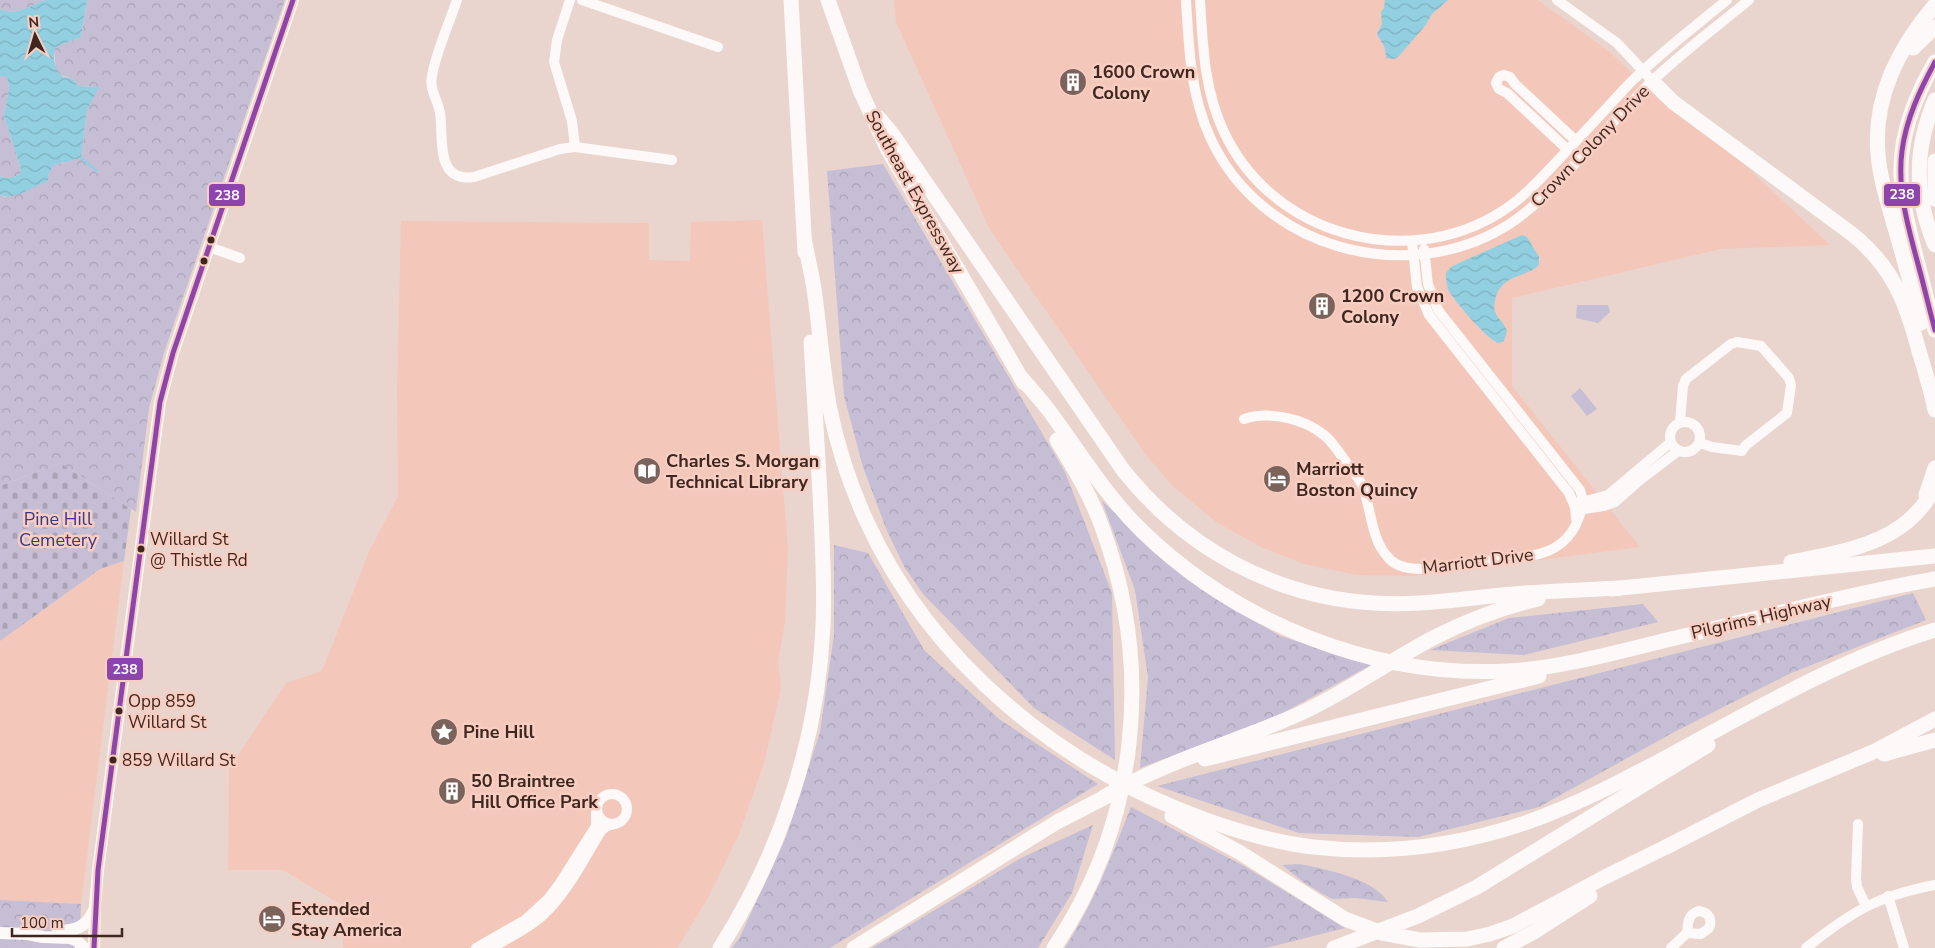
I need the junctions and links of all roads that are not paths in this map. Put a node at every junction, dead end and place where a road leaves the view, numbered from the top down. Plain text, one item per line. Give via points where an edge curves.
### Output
1 (292, 0) edge
2 (457, 0) edge
3 (570, 0) edge
4 (582, 0) edge
5 (791, 0) edge
6 (828, 0) edge
7 (1186, 0) edge
8 (1200, 0) edge
9 (1557, 0) edge
10 (1727, 0) edge
11 (1749, 0) edge
12 (1935, 5) edge
13 (1935, 27) edge
14 (718, 47) dead end
15 (1935, 62) edge
16 (1648, 76) junction
17 (1884, 92) junction
18 (1935, 100) edge
19 (865, 102) junction
20 (1576, 141) junction
21 (575, 147) junction
22 (1568, 150) junction
23 (672, 160) dead end
24 (1935, 161) edge
25 (1935, 198) edge
26 (1423, 240) junction
27 (1412, 241) junction
28 (805, 243) junction
29 (1935, 245) edge
30 (209, 247) junction
31 (1424, 254) junction
32 (1413, 255) junction
33 (240, 258) dead end
34 (1935, 330) edge
35 (1934, 370) edge
36 (1020, 376) junction
37 (1935, 410) edge
38 (1244, 419) dead end
39 (1680, 422) junction
40 (1671, 442) junction
41 (1700, 443) junction
42 (1678, 451) junction
43 (1935, 468) edge
44 (1935, 486) edge
45 (1579, 506) junction
46 (1904, 525) junction
47 (1935, 556) edge
48 (1935, 579) edge
49 (1686, 581) junction
50 (1620, 588) junction
51 (1935, 630) edge
52 (1588, 658) junction
53 (1769, 702) junction
54 (1935, 719) edge
55 (1935, 740) edge
56 (1820, 775) junction
57 (1143, 778) junction
58 (1157, 805) junction
59 (596, 812) junction
60 (615, 824) junction
61 (1858, 824) dead end
62 (1674, 843) junction
63 (1935, 885) edge
64 (1888, 896) junction
65 (95, 906) junction
66 (1866, 906) junction
67 (1687, 932) dead end
68 (0, 933) edge
69 (28, 934) junction
70 (1808, 947) edge
71 (84, 948) edge
72 (94, 948) edge
73 (476, 948) edge
74 (491, 948) edge
75 (720, 948) edge
76 (854, 948) edge
77 (1054, 948) edge
78 (1334, 948) edge
79 (1504, 948) edge
80 (1671, 948) edge
81 (1904, 948) edge

1 - 30 main road
2 - 21 street via 431,83 441,116 443,157 449,169 459,176 474,177
3 - 21 street via 557,40 554,62 572,122
4 - 14 street
5 - 28 highway
6 - 19 highway, Southeast Expressway
7 - 32 street, Crown Colony Drive via 1191,73 1198,107 1214,146 1242,186 1281,220 1318,240 1367,254
8 - 27 street, Crown Colony Drive via 1205,64 1212,102 1230,145 1253,177 1279,200 1324,227 1369,239
9 - 16 street via 1617,43
10 - 16 street, Crown Colony Drive
11 - 16 street, Crown Colony Drive
12 - 17 highway via 1900,55
13 - 17 highway via 1907,56
15 - 34 highway via 1908,126 1901,178 1907,217
16 - 20 street, Crown Colony Drive
16 - 31 street, Crown Colony Drive via 1552,189 1526,212 1475,242
16 - 37 highway via 1673,102 1852,234 1874,254 1890,274 1905,304
17 - 35 highway via 1878,124 1879,163
18 - 29 highway via 1920,145 1918,164 1920,189
19 - 36 highway, Southeast Expressway via 900,173
19 - 50 highway via 893,135 1124,470 1159,510 1209,550 1282,585 1354,602 1408,604
20 - 22 street, Crown Colony Drive
20 - 22 street via 1512,79 1511,88 1502,90
21 - 23 street
22 - 26 street, Crown Colony Drive via 1527,193 1501,212 1464,230
24 - 25 highway
26 - 27 street, Crown Colony Drive
26 - 31 street, Marriott Drive
27 - 32 street
28 - 58 highway via 815,293 824,373 850,481 877,543 916,607 964,664 1019,715 1080,759
28 - 75 highway via 824,574 820,667 806,746 787,810 756,884
30 - 33 street
30 - 65 main road via 160,402
31 - 32 street, Crown Colony Drive
31 - 45 street, Marriott Drive via 1428,284 1438,310 1577,485 1581,493
32 - 45 street via 1417,287 1429,316
36 - 52 highway via 1052,414 1097,480 1142,530 1198,578 1261,616 1334,647 1426,667 1508,671
36 - 77 highway via 1076,472 1102,526 1124,605 1132,662 1129,743 1117,809 1094,873
38 - 45 street, Marriott Drive via 1262,415 1280,417 1325,435 1362,486 1382,550 1403,568 1421,569 1541,554 1564,543 1576,527
39 - 40 street via 1672,428
39 - 41 street via 1690,422 1698,428
39 - 41 street via 1686,379 1731,344 1761,346 1778,363 1791,385 1787,413 1742,451
40 - 42 street
40 - 45 street via 1608,494
41 - 42 street via 1693,450
42 - 45 street via 1614,502
43 - 46 highway via 1925,497
44 - 46 highway via 1922,507
46 - 49 highway via 1854,549
47 - 49 highway
48 - 52 highway, Pilgrims Highway via 1822,602
49 - 50 highway
50 - 57 highway via 1560,595 1514,605 1461,624 1300,714
51 - 53 highway via 1841,666
52 - 57 highway via 1540,675 1217,756
53 - 58 highway via 1578,802 1502,830 1449,843 1368,850 1301,845 1234,830
53 - 78 highway via 1737,727 1477,887 1430,911
54 - 56 highway
55 - 56 highway
56 - 62 highway via 1752,803
57 - 76 highway via 1057,822
58 - 62 highway via 1330,911 1382,933 1413,940 1467,939 1513,926
59 - 60 street via 602,821
59 - 60 street via 602,797 612,793 620,796 627,812
59 - 73 street via 596,826 548,899 525,920
60 - 74 street via 601,831 549,909 529,926
61 - 66 street via 1856,878
62 - 79 highway
63 - 64 street
64 - 66 street
64 - 81 street
65 - 69 main road via 90,918 75,930 44,930
65 - 72 main road
66 - 70 street via 1839,922
67 - 80 street
68 - 69 main road
69 - 71 main road via 73,939

